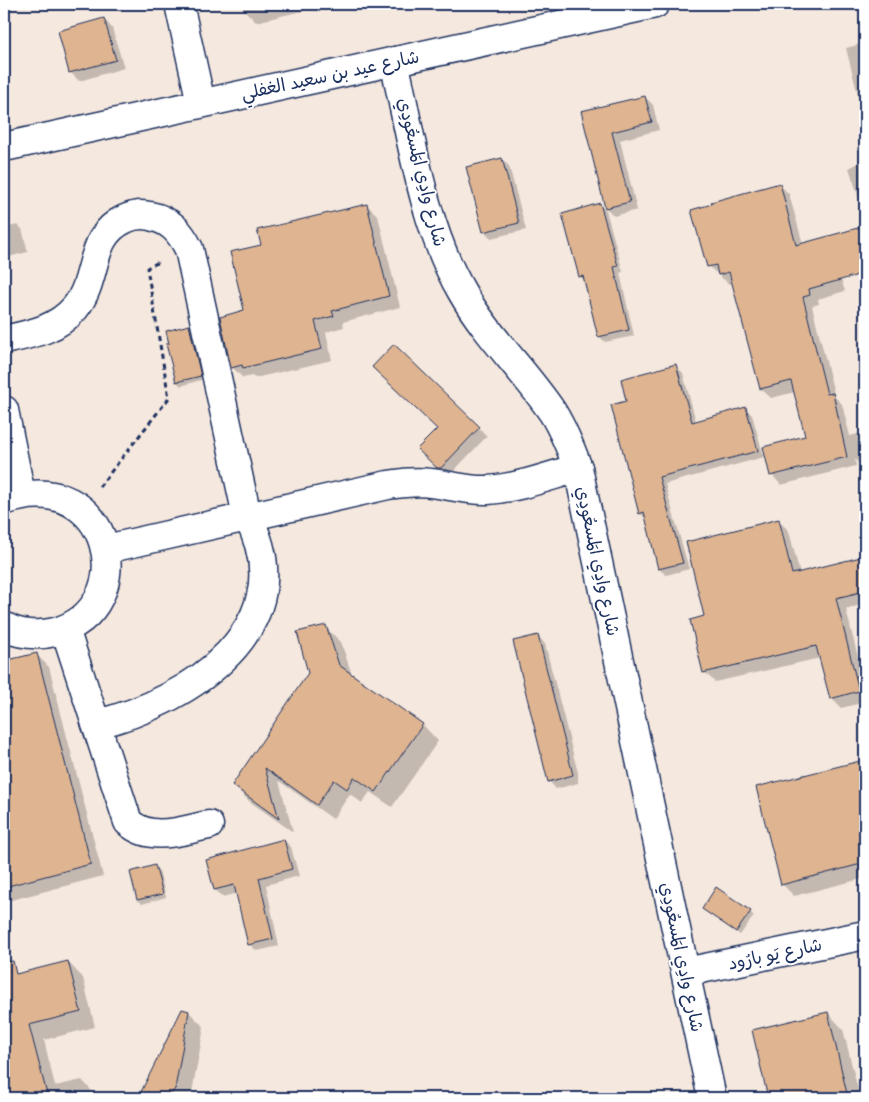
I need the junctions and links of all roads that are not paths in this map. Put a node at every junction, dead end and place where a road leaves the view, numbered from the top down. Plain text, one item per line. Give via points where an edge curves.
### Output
1 (179, 4) edge
2 (656, 4) edge
3 (394, 61) junction
4 (201, 103) junction
5 (4, 146) edge
6 (4, 340) edge
7 (4, 410) edge
8 (578, 468) junction
9 (13, 498) edge
10 (247, 516) junction
11 (106, 549) junction
12 (4, 626) edge
13 (65, 629) junction
14 (96, 724) junction
15 (209, 825) dead end
16 (865, 935) edge
17 (686, 972) junction
18 (712, 1098) edge

1 - 4 street
2 - 3 street, شارع عيد بن سعيد الغفلي
3 - 4 street, شارع عيد بن سعيد الغفلي
3 - 8 street, شارع وادِي المَسعُودِي via 429,214 449,268 474,310 552,413
4 - 5 street, شارع عيد بن سعيد الغفلي
6 - 10 street via 52,326 76,307 91,276 98,245 116,222 144,214 172,224 189,248
7 - 9 street
8 - 10 street via 487,490 413,482 388,485
8 - 17 street, شارع وادِي المَسعُودِي
9 - 11 street via 38,493 53,495 82,510 92,520
10 - 11 street
10 - 14 street via 257,534 264,572 258,610 248,629 217,663 176,694 153,707
11 - 13 street via 108,568 104,587 95,605 82,619
12 - 13 street via 26,634 46,634
13 - 14 street
14 - 15 street via 128,822 153,835
16 - 17 street, شارع يَو بارُود
17 - 18 street, شارع وادِي المَسعُودِي

